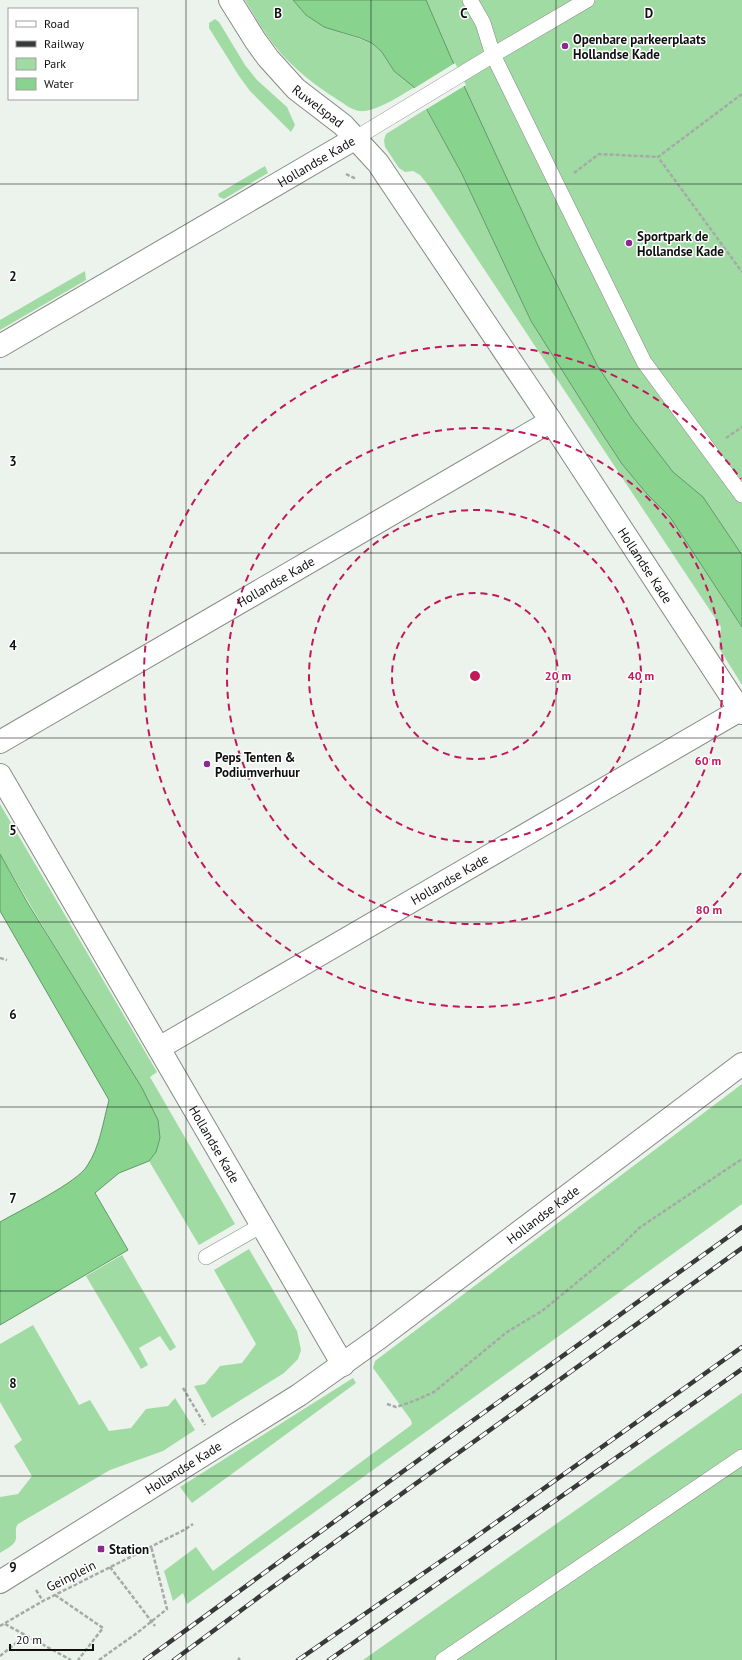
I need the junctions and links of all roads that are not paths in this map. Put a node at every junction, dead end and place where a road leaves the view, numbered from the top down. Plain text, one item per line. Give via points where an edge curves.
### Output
1 (230, 0) edge
2 (470, 0) edge
3 (587, 0) edge
4 (493, 55) junction
5 (356, 138) junction
6 (0, 346) edge
7 (551, 421) junction
8 (742, 495) edge
9 (741, 712) edge
10 (0, 742) edge
11 (0, 775) edge
12 (159, 1048) junction
13 (742, 1064) edge
14 (262, 1225) junction
15 (206, 1257) dead end
16 (343, 1365) junction
17 (742, 1457) edge
18 (0, 1582) edge
19 (443, 1660) edge

1 - 5 street, Ruwelspad via 272,63 296,89
2 - 4 lane via 483,22
3 - 4 lane
4 - 5 lane
4 - 8 lane via 644,362
5 - 6 street, Hollandse Kade
5 - 7 street, Hollandse Kade via 378,163
7 - 9 street, Hollandse Kade
7 - 10 street, Hollandse Kade
9 - 12 street, Hollandse Kade
11 - 12 street, Hollandse Kade
12 - 14 street, Hollandse Kade
13 - 16 street, Hollandse Kade
14 - 15 lane
14 - 16 street, Hollandse Kade
16 - 18 street, Hollandse Kade via 300,1395
17 - 19 lane

